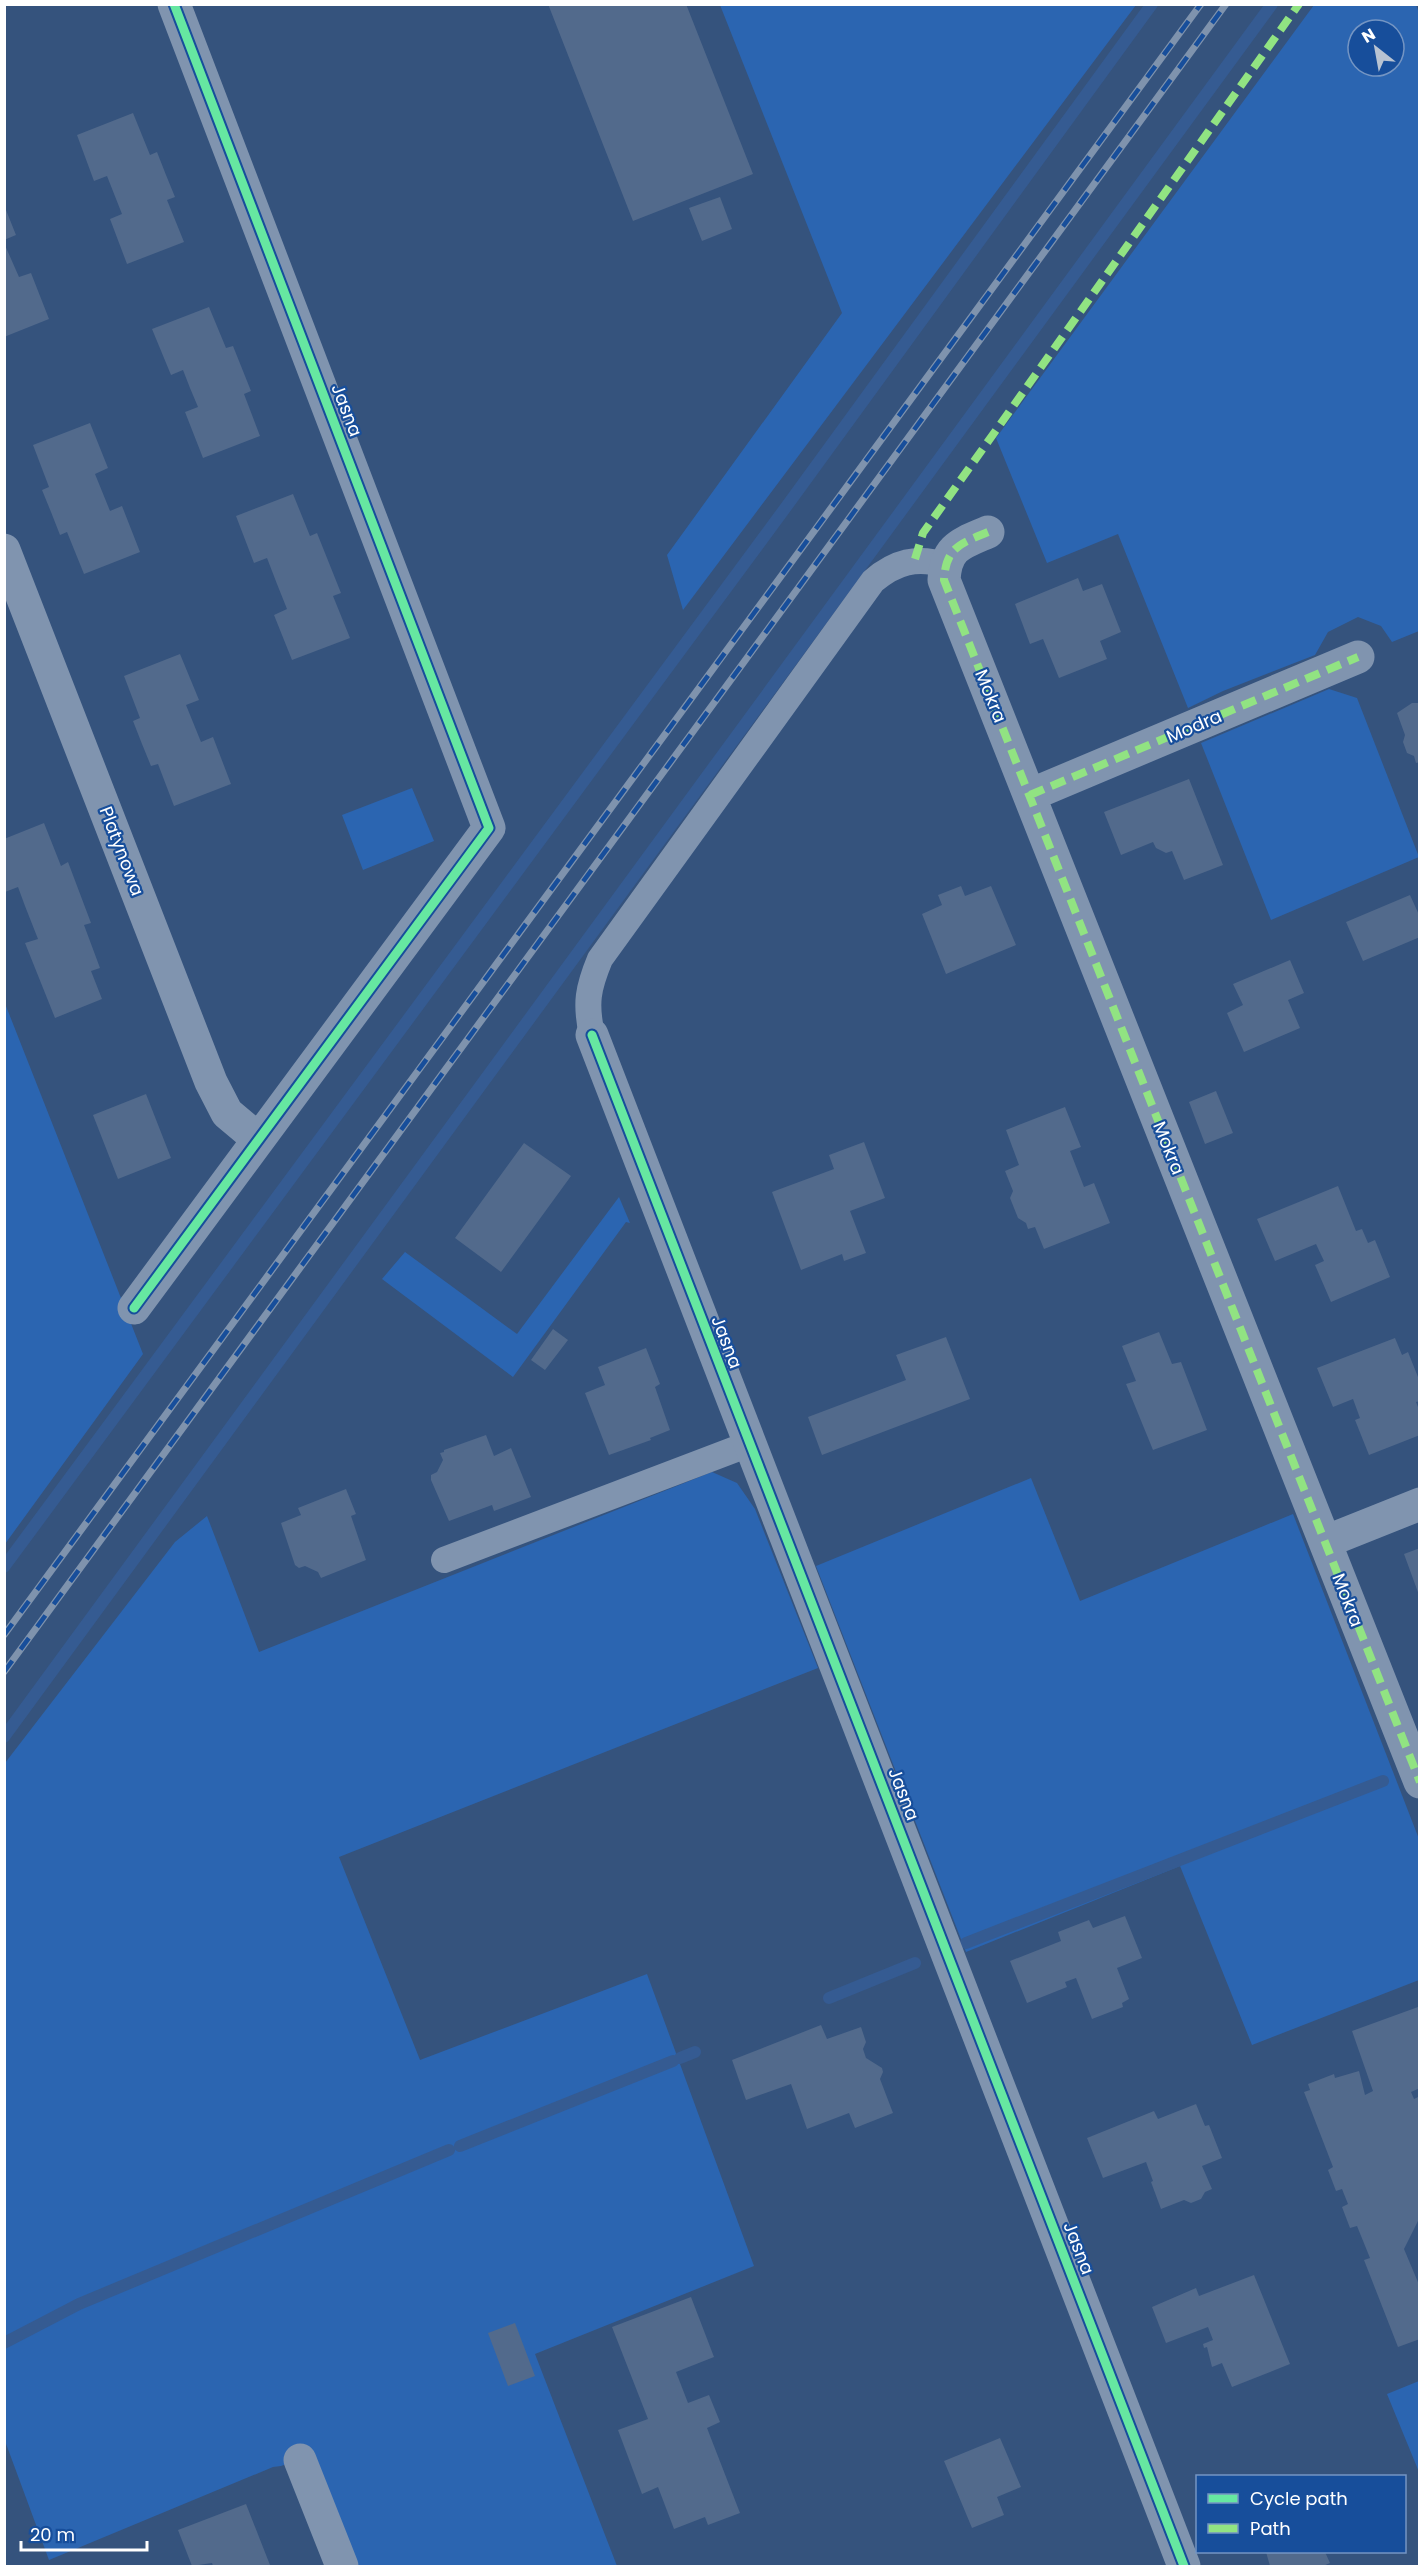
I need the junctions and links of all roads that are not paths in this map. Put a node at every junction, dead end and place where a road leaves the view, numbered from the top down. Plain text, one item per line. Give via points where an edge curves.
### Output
1 (174, 4) edge
2 (987, 532) dead end
3 (4, 550) edge
4 (945, 565) junction
5 (1358, 657) dead end
6 (1030, 795) junction
7 (592, 1035) joint
8 (258, 1139) junction
9 (134, 1308) dead end
10 (749, 1444) junction
11 (1419, 1504) edge
12 (1325, 1542) junction
13 (444, 1560) dead end
14 (1419, 1782) edge
15 (300, 2460) dead end
16 (342, 2566) edge
17 (1184, 2566) edge

1 - 8 street, Jasna via 489,828
2 - 4 street via 960,544
3 - 8 street, Platynowa via 211,1082 227,1113
4 - 6 street, Mokra via 944,580
4 - 7 lane via 915,559 892,567 873,581 600,959 589,987 587,1012
5 - 6 street, Modra
6 - 12 street, Mokra
7 - 10 street, Jasna
8 - 9 street
10 - 13 lane
10 - 17 street, Jasna
11 - 12 street
12 - 14 street, Mokra
15 - 16 street

